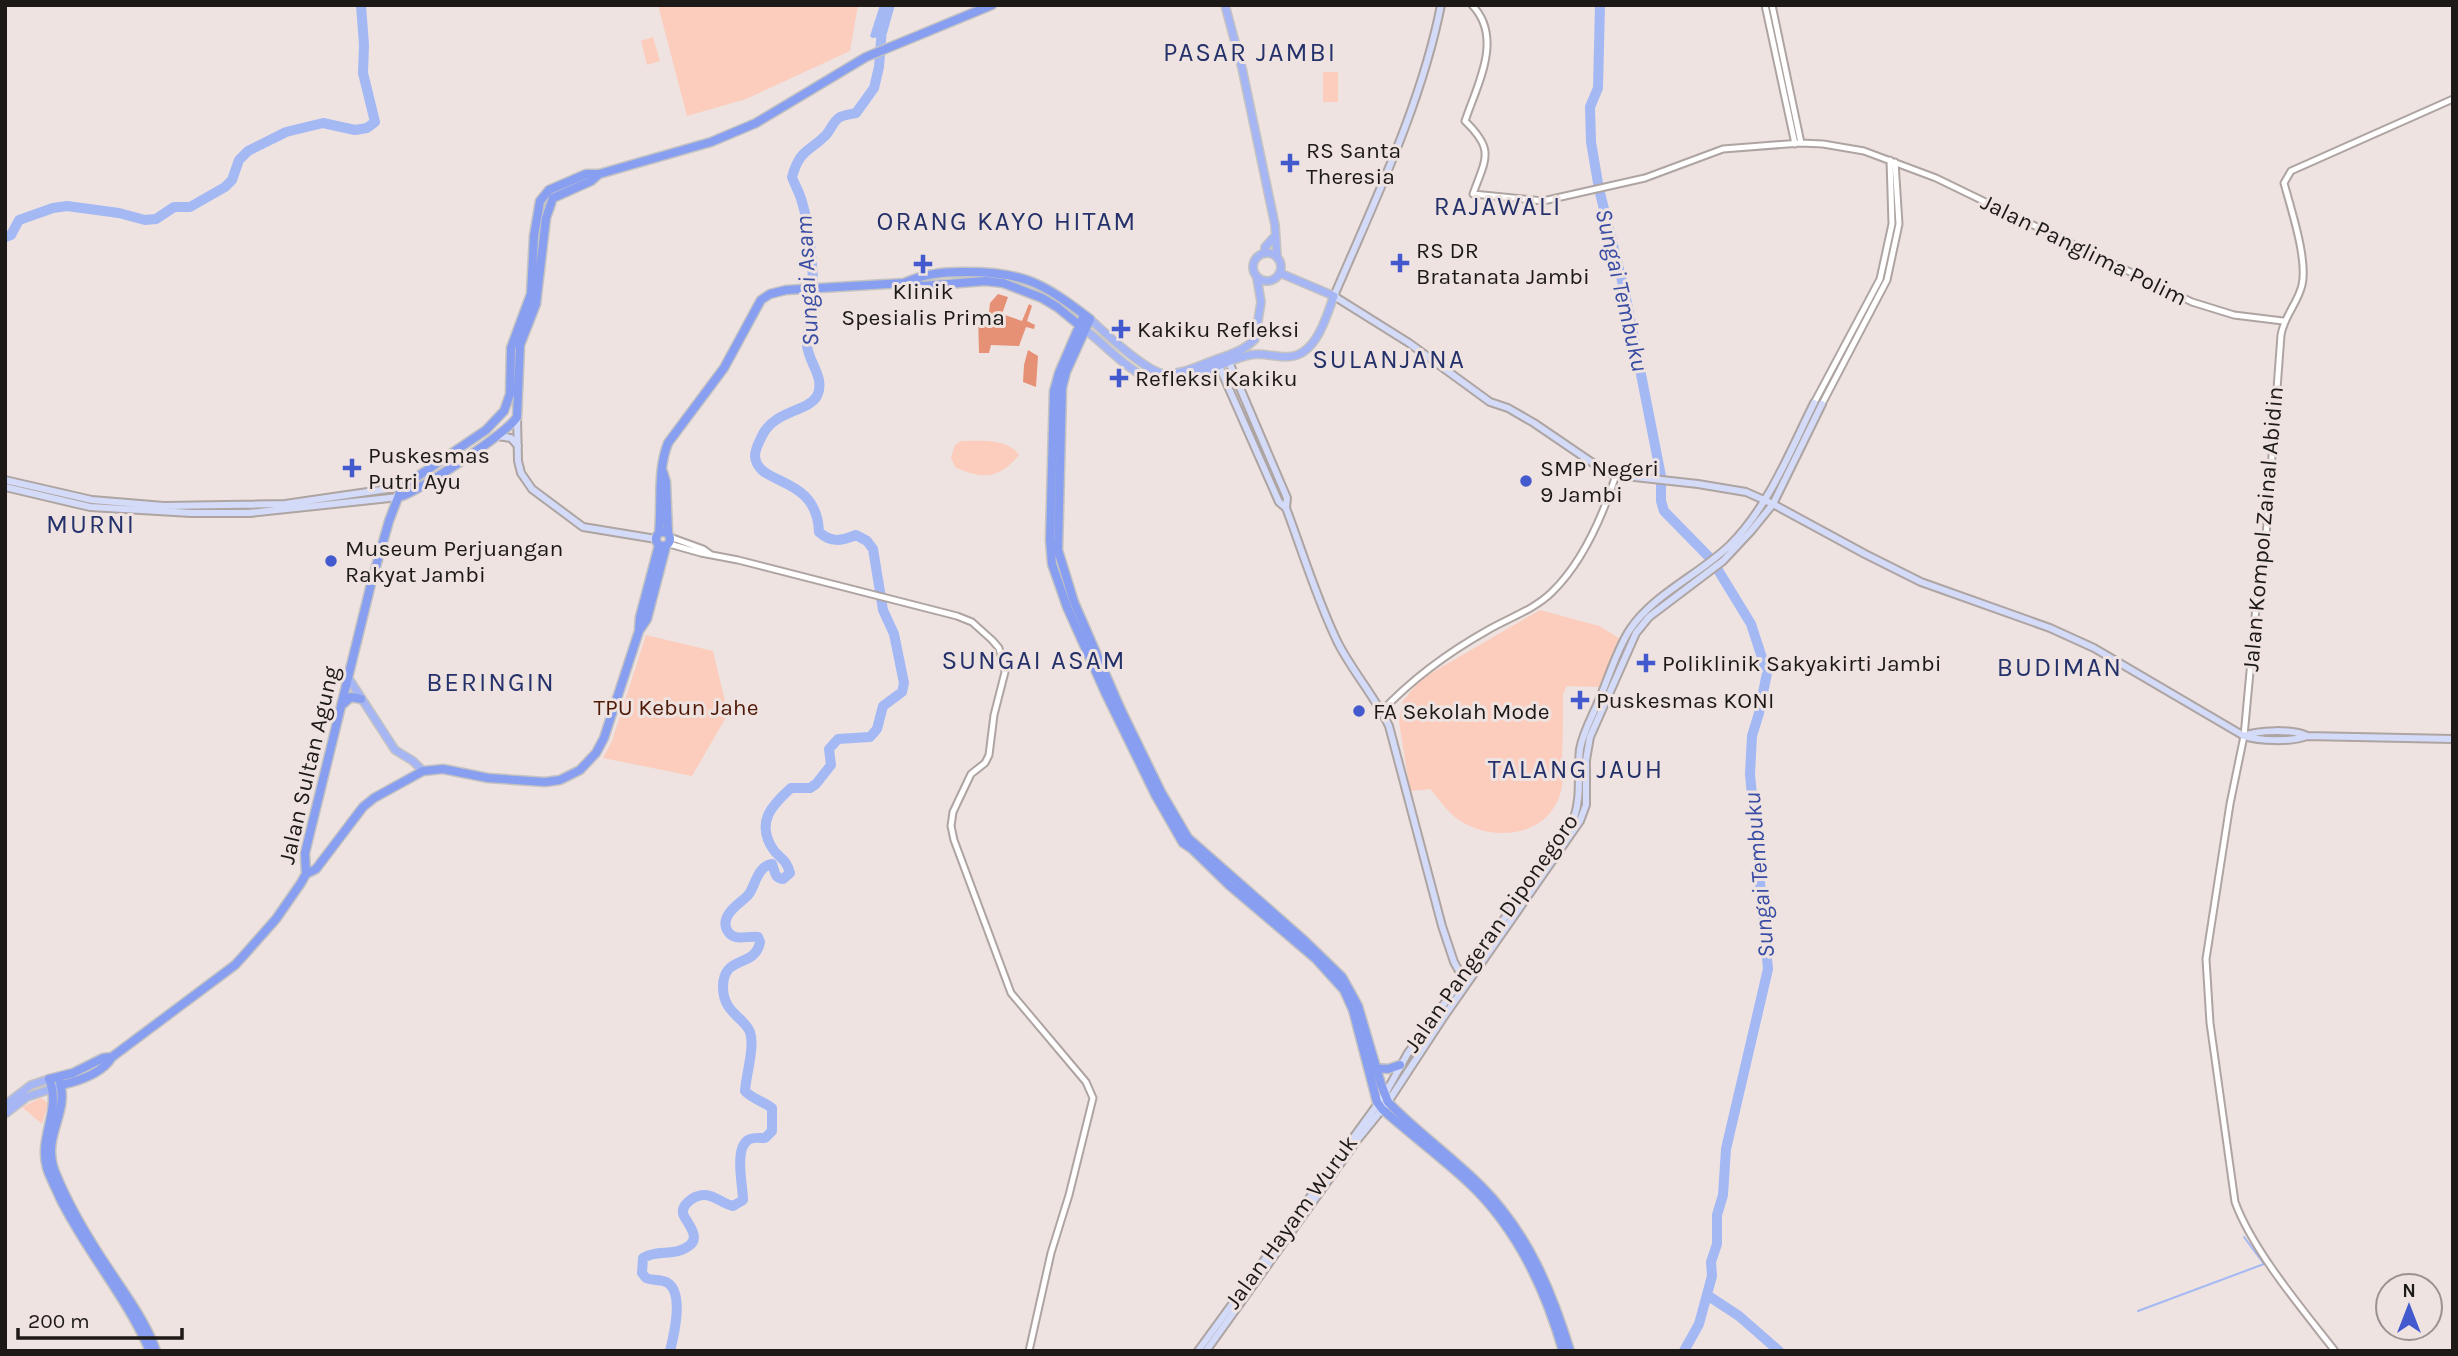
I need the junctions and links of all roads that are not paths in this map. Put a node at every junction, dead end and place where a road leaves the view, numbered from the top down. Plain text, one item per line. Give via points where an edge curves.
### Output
1 (992, 5) edge
2 (1226, 5) edge
3 (1441, 5) edge
4 (1472, 5) edge
5 (1765, 5) edge
6 (1772, 5) edge
7 (2453, 99) edge
8 (1798, 143) junction
9 (1893, 161) junction
10 (1896, 210) junction
11 (1275, 236) junction
12 (1265, 253) junction
13 (1886, 253) junction
14 (1894, 254) junction
15 (1277, 256) junction
16 (1280, 274) junction
17 (1257, 278) junction
18 (904, 283) junction
19 (1334, 296) junction
20 (1087, 317) junction
21 (2283, 321) junction
22 (1082, 327) junction
23 (1249, 345) junction
24 (1253, 354) junction
25 (1229, 362) junction
26 (1219, 366) junction
27 (514, 399) junction
28 (1818, 403) junction
29 (1812, 415) junction
30 (517, 417) junction
31 (1258, 430) junction
32 (1250, 434) junction
33 (496, 437) junction
34 (518, 447) junction
35 (1616, 475) junction
36 (5, 480) edge
37 (5, 487) edge
38 (400, 492) junction
39 (1765, 501) junction
40 (1773, 504) junction
41 (1286, 508) junction
42 (191, 509) junction
43 (664, 540) junction
44 (349, 679) junction
45 (361, 699) junction
46 (1602, 702) junction
47 (342, 704) junction
48 (1382, 711) junction
49 (2244, 736) junction
50 (2453, 738) edge
51 (423, 771) junction
52 (306, 874) junction
53 (1525, 895) junction
54 (1463, 978) junction
55 (1400, 1065) junction
56 (1376, 1068) junction
57 (55, 1083) junction
58 (1386, 1098) junction
59 (5, 1105) edge
60 (1380, 1106) junction
61 (5, 1114) edge
62 (1507, 1222) junction
63 (1547, 1292) junction
64 (148, 1338) junction
65 (150, 1351) edge
66 (156, 1351) edge
67 (1029, 1351) edge
68 (1198, 1351) edge
69 (1206, 1351) edge
70 (1563, 1351) edge
71 (1570, 1351) edge
72 (2335, 1351) edge

1 - 27 highway via 866,57 756,123 710,142 586,174 549,190 540,201 531,295 511,348
2 - 11 main road
3 - 19 main road via 1412,105
4 - 8 street, Jalan Panglima Polim via 1485,24 1488,45 1465,121 1485,146 1473,194 1543,201 1645,178 1723,149
5 - 8 street
6 - 8 street
7 - 21 street via 2291,171 2284,183 2304,274 2296,301
8 - 9 street, Jalan Panglima Polim via 1864,151
9 - 10 street
9 - 21 street, Jalan Panglima Polim via 2192,302 2234,315
10 - 13 street
10 - 14 street
11 - 12 main road
11 - 15 main road
12 - 15 main road
12 - 17 main road via 1255,260
13 - 14 street
13 - 28 street via 1875,291
14 - 28 street via 1882,291
15 - 16 main road
16 - 17 main road via 1270,281
16 - 19 main road
17 - 23 main road via 1259,327
18 - 20 highway via 936,273 1004,272 1047,288
18 - 22 highway via 1003,283 1042,298
18 - 43 highway via 805,288 761,300 724,368 668,443 660,482
19 - 24 main road via 1318,334 1301,354
19 - 35 main road via 1490,402 1534,423 1590,463
20 - 22 highway
20 - 23 main road via 1161,373 1209,362
21 - 49 street, Jalan Kompol Zainal Abidin via 2265,550
22 - 26 main road via 1146,377 1174,381
22 - 56 highway via 1066,372 1060,415 1058,550 1074,602 1121,710 1188,838 1342,977 1358,1006
22 - 60 highway via 1059,373 1052,418 1051,554 1067,607 1183,843 1316,958 1343,990
23 - 24 main road
24 - 25 main road
25 - 26 main road
25 - 31 main road
26 - 32 main road
27 - 30 highway
27 - 38 highway via 486,430
28 - 29 main road
29 - 39 main road, Jalan Pangeran Diponegoro
29 - 40 main road, Jalan Pangeran Diponegoro
30 - 33 highway
30 - 34 main road
31 - 32 main road
31 - 41 main road via 1287,498
32 - 41 main road via 1279,502
33 - 34 main road via 511,438
33 - 38 highway via 418,487
34 - 43 main road via 525,481 583,527
35 - 39 main road via 1746,492
35 - 48 street via 1591,537 1554,590 1417,677
36 - 42 main road via 104,502
37 - 42 main road via 98,508
38 - 42 main road
38 - 44 highway, Jalan Sultan Agung via 371,584
39 - 40 main road
39 - 46 main road, Jalan Pangeran Diponegoro via 1730,544 1634,623 1620,646
40 - 46 main road, Jalan Pangeran Diponegoro via 1723,561 1642,624
40 - 49 main road via 1921,582 2094,648
41 - 48 main road via 1339,645
43 - 51 highway via 647,619 596,753 559,780 534,782 443,769
43 - 67 street via 972,622 999,648 1005,672 989,755 971,774 951,827 1011,993 1086,1082 1093,1098
44 - 45 main road
44 - 47 highway, Jalan Sultan Agung
45 - 47 highway via 351,697
45 - 51 main road via 395,750
46 - 53 main road, Jalan Pangeran Diponegoro via 1587,748 1586,804 1580,821
47 - 52 highway, Jalan Sultan Agung via 305,853
48 - 54 main road via 1446,938
49 - 50 main road
49 - 72 street, Jalan Kompol Zainal Abidin via 2206,974 2235,1202 2268,1261
51 - 52 highway via 363,807 316,869
52 - 57 highway, Jalan Sultan Agung via 276,919 235,965 93,1074
53 - 54 main road, Jalan Pangeran Diponegoro
53 - 58 main road, Jalan Pangeran Diponegoro
54 - 55 main road, Jalan Pangeran Diponegoro
55 - 56 highway
55 - 58 main road, Jalan Pangeran Diponegoro
56 - 58 highway
57 - 59 main road via 32,1085
57 - 61 main road
57 - 64 highway via 53,1113 46,1128 47,1169 85,1244
58 - 60 main road
58 - 62 highway via 1481,1186
60 - 62 highway
60 - 68 main road, Jalan Hayam Wuruk
60 - 69 main road, Jalan Hayam Wuruk
62 - 63 highway
63 - 70 highway
63 - 71 highway
64 - 65 highway
64 - 66 highway

